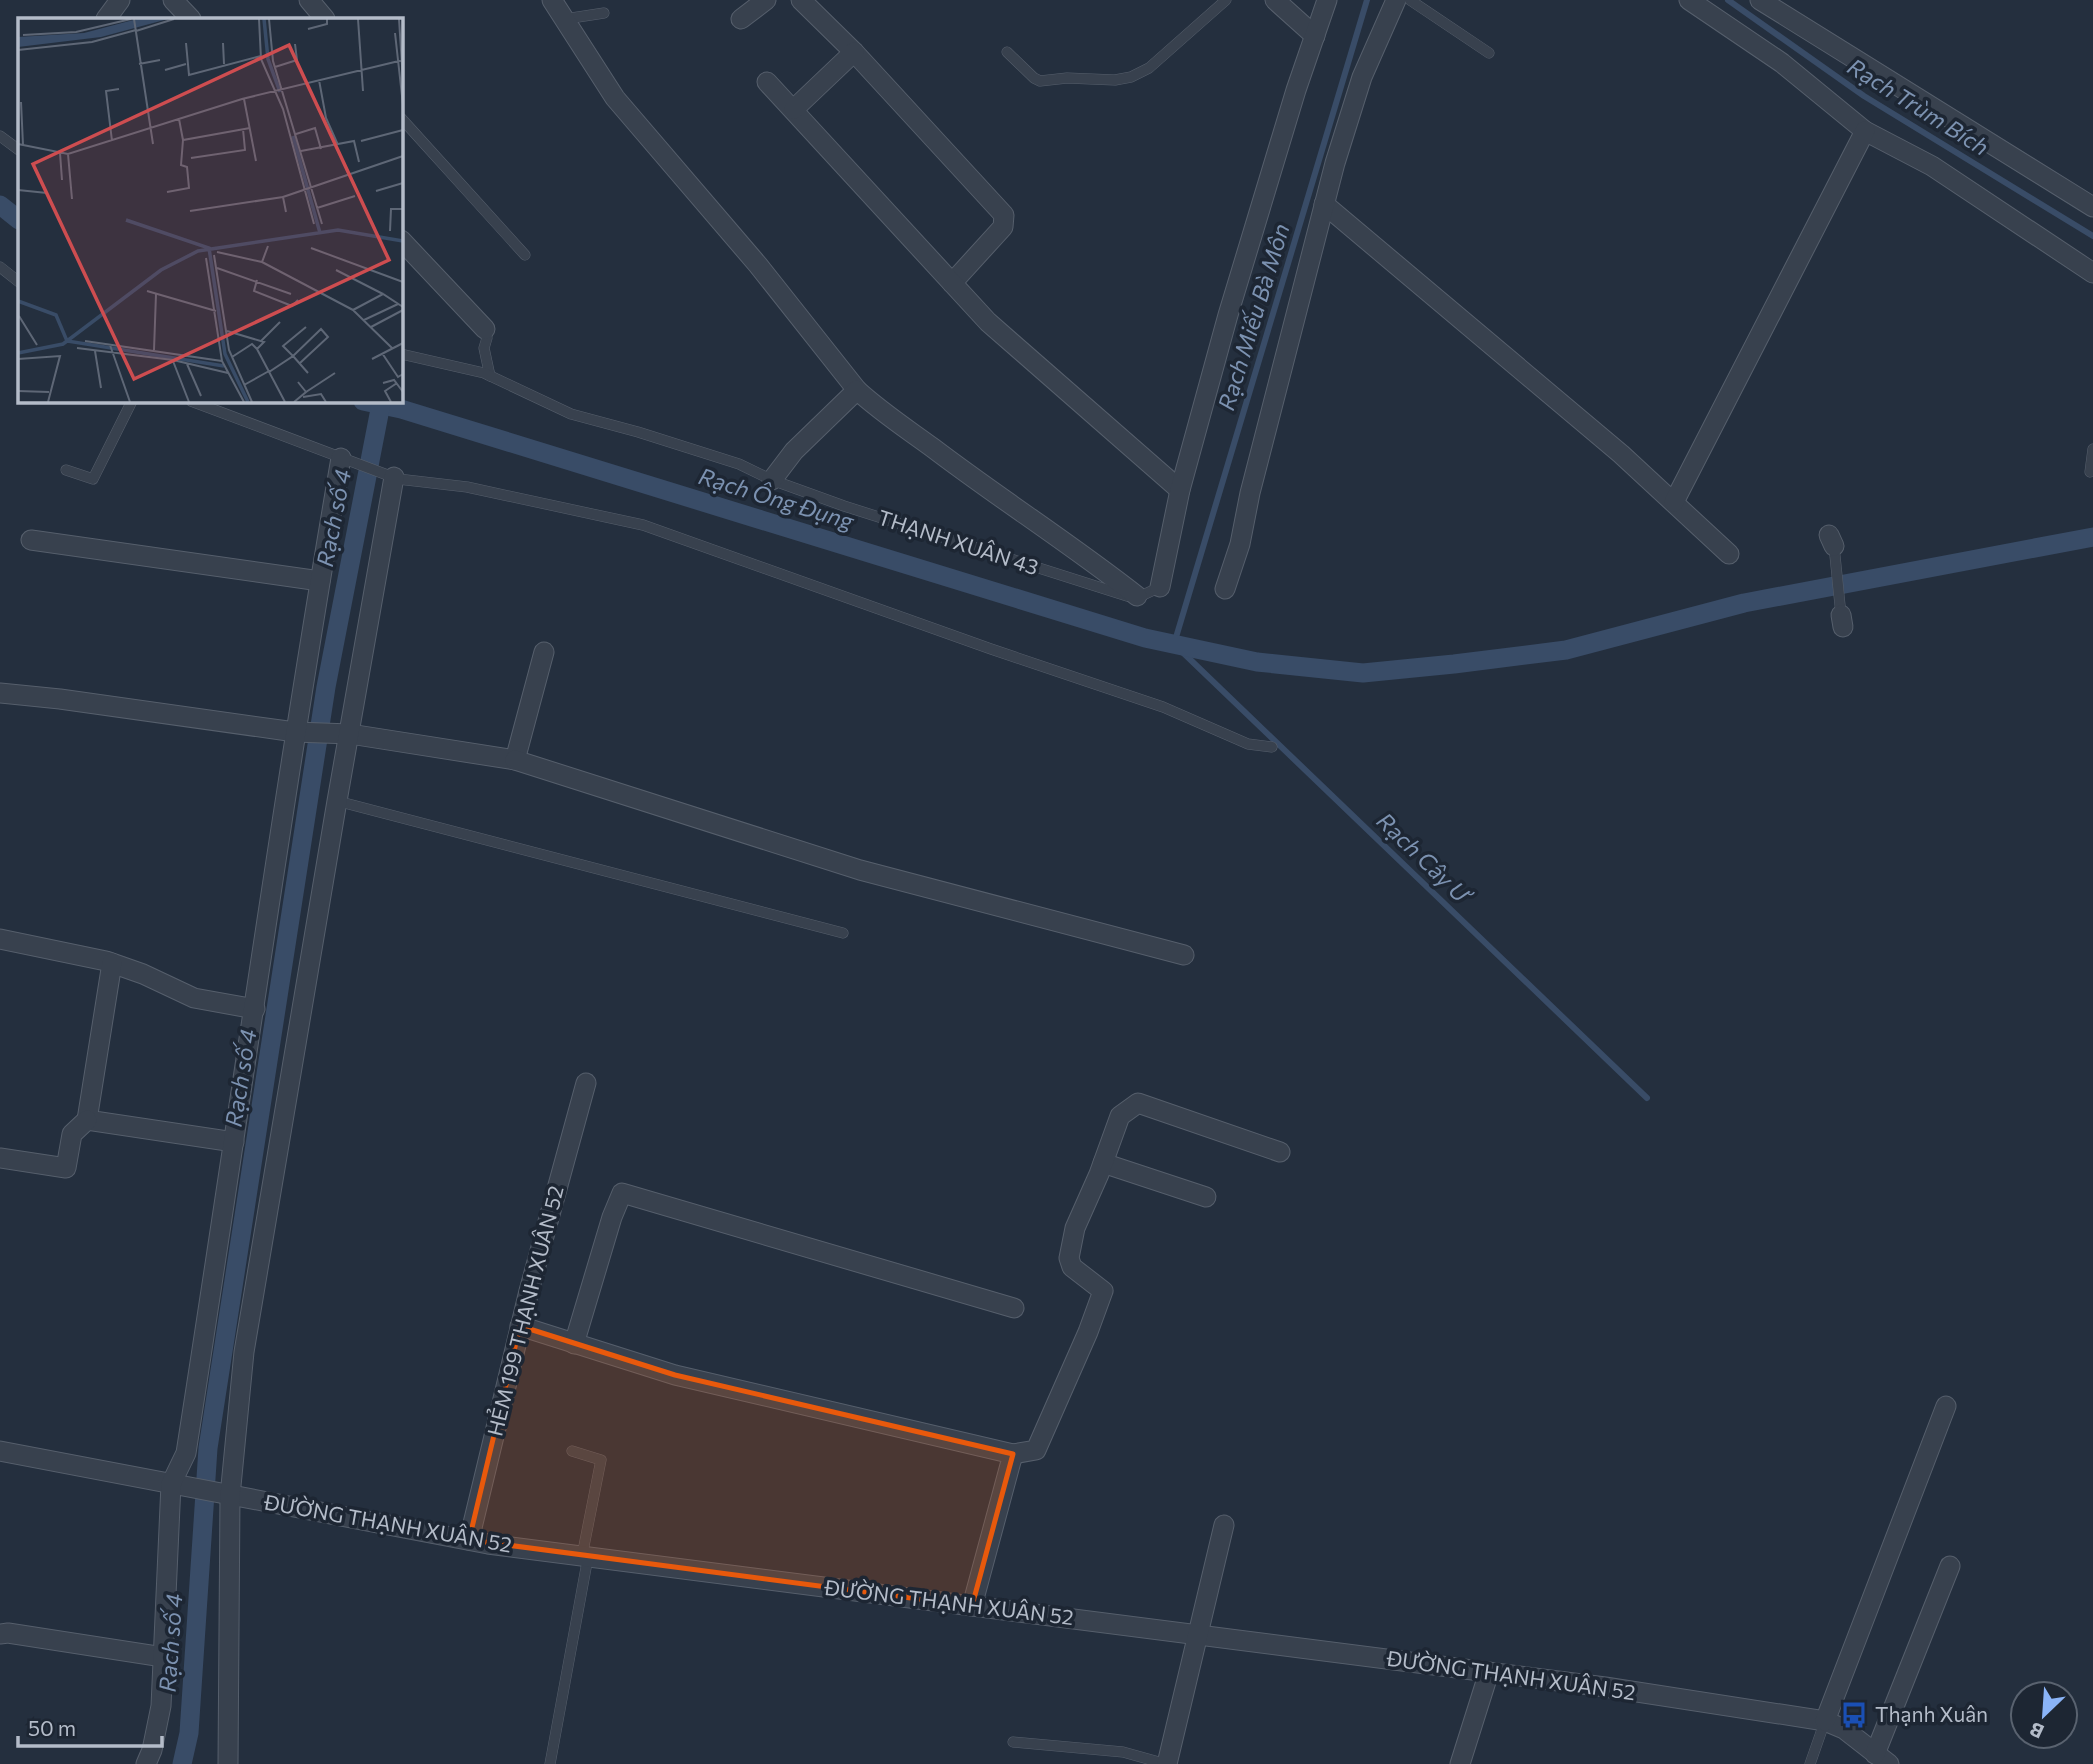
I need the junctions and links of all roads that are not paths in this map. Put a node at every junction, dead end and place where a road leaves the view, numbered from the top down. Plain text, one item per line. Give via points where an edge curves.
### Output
1 (120, 0) edge
2 (174, 0) edge
3 (309, 0) edge
4 (552, 0) edge
5 (766, 0) edge
6 (801, 0) edge
7 (1226, 0) edge
8 (1275, 0) edge
9 (1327, 0) edge
10 (1396, 0) edge
11 (1410, 0) edge
12 (1689, 0) edge
13 (1767, 3) edge
14 (604, 13) dead end
15 (107, 18) edge
16 (190, 18) edge
17 (324, 18) edge
18 (564, 19) junction
19 (741, 19) dead end
20 (1315, 36) junction
21 (1007, 51) dead end
22 (854, 52) junction
23 (1489, 53) dead end
24 (768, 82) dead end
25 (794, 109) junction
26 (402, 119) edge
27 (1865, 131) junction
28 (0, 136) edge
29 (18, 149) edge
30 (1324, 204) junction
31 (2093, 207) edge
32 (402, 241) edge
33 (525, 254) dead end
34 (0, 267) edge
35 (2093, 273) edge
36 (18, 281) edge
37 (952, 283) junction
38 (485, 329) joint
39 (402, 354) edge
40 (489, 376) junction
41 (858, 390) junction
42 (132, 402) edge
43 (194, 402) edge
44 (2093, 449) edge
45 (342, 458) junction
46 (66, 470) dead end
47 (2090, 472) dead end
48 (394, 477) junction
49 (772, 480) junction
50 (1180, 489) junction
51 (1674, 502) junction
52 (31, 540) dead end
53 (1831, 540) dead end
54 (1729, 554) dead end
55 (320, 581) junction
56 (1160, 587) joint
57 (1225, 589) dead end
58 (1137, 596) junction
59 (1842, 622) dead end
60 (544, 652) dead end
61 (0, 693) edge
62 (296, 732) junction
63 (349, 734) junction
64 (1272, 747) dead end
65 (515, 760) junction
66 (337, 801) junction
67 (844, 933) dead end
68 (0, 939) edge
69 (1184, 955) dead end
70 (111, 963) junction
71 (255, 1009) junction
72 (586, 1083) dead end
73 (87, 1120) junction
74 (234, 1142) junction
75 (1280, 1152) dead end
76 (0, 1158) edge
77 (1103, 1163) junction
78 (1206, 1197) dead end
79 (1014, 1308) dead end
80 (520, 1326) junction
81 (574, 1345) junction
82 (1946, 1406) dead end
83 (0, 1451) edge
84 (572, 1451) dead end
85 (1013, 1454) junction
86 (172, 1485) junction
87 (229, 1496) junction
88 (1224, 1525) dead end
89 (469, 1541) junction
90 (585, 1556) junction
91 (1950, 1566) dead end
92 (972, 1606) junction
93 (0, 1634) edge
94 (1199, 1635) junction
95 (163, 1657) junction
96 (1489, 1672) junction
97 (1825, 1721) junction
98 (1013, 1742) dead end
99 (1882, 1759) edge
100 (146, 1764) edge
101 (228, 1764) edge
102 (550, 1764) edge
103 (1166, 1764) edge
104 (1460, 1764) edge
105 (1810, 1764) edge

1 - 15 street
2 - 16 street
3 - 17 street
4 - 18 street
5 - 19 street
6 - 22 street
7 - 21 lane via 1149,68 1131,77 1040,81
8 - 20 street
9 - 20 street
10 - 30 street via 1362,77
11 - 23 lane
12 - 27 street via 1782,63
13 - 31 street
14 - 18 lane
18 - 41 street via 615,98
20 - 50 street via 1232,302
22 - 25 street
22 - 37 street via 1004,215 1003,227
24 - 25 street
25 - 37 street
26 - 33 lane
27 - 35 street via 1932,166
27 - 51 street
28 - 29 lane
30 - 51 street
30 - 57 street
32 - 38 street
34 - 36 lane
37 - 50 street via 988,322
38 - 40 lane
39 - 40 lane, THẠNH XUÂN 43
40 - 49 lane, THẠNH XUÂN 43 via 571,414 727,460
41 - 49 street via 794,451
41 - 58 street via 875,407
42 - 46 lane via 93,479
43 - 45 lane
44 - 47 lane
45 - 48 lane
45 - 55 street
48 - 63 street
48 - 64 lane via 467,487 643,526 1163,707 1248,744
49 - 58 lane, THẠNH XUÂN 43 via 1010,560
50 - 56 street
51 - 54 street
52 - 55 street
53 - 59 lane
55 - 62 street
56 - 58 lane
60 - 65 street
61 - 62 street
62 - 63 street
62 - 71 street
63 - 65 street
63 - 66 street
65 - 69 street via 860,870
66 - 67 lane
66 - 87 street via 244,1352
68 - 70 street
70 - 71 street via 194,998
70 - 73 street
71 - 74 street
72 - 80 street, HẺM 199 THẠNH XUÂN 52
73 - 74 street
73 - 76 street via 72,1134 66,1168
74 - 86 street via 186,1453
75 - 77 street via 1138,1103 1120,1116
77 - 78 street
77 - 85 street via 1075,1228 1069,1258 1072,1267 1103,1291 1036,1450
79 - 81 street via 622,1193
80 - 81 street
80 - 89 street, HẺM 199 THẠNH XUÂN 52
81 - 85 street via 675,1375
82 - 97 street
83 - 86 street, ĐƯỜNG THẠNH XUÂN 52
84 - 90 lane via 601,1460
85 - 92 street
86 - 87 street, ĐƯỜNG THẠNH XUÂN 52
86 - 95 street
87 - 89 street, ĐƯỜNG THẠNH XUÂN 52
87 - 101 street
88 - 94 street
89 - 90 street, ĐƯỜNG THẠNH XUÂN 52
90 - 92 street, ĐƯỜNG THẠNH XUÂN 52
90 - 102 lane
91 - 99 street
92 - 94 street, ĐƯỜNG THẠNH XUÂN 52
93 - 95 street
94 - 96 street, ĐƯỜNG THẠNH XUÂN 52
94 - 103 street
95 - 100 street via 161,1706
96 - 97 street, ĐƯỜNG THẠNH XUÂN 52
96 - 104 street
97 - 99 street, ĐƯỜNG THẠNH XUÂN 52 via 1844,1729
97 - 105 lane
98 - 103 lane via 1123,1752

